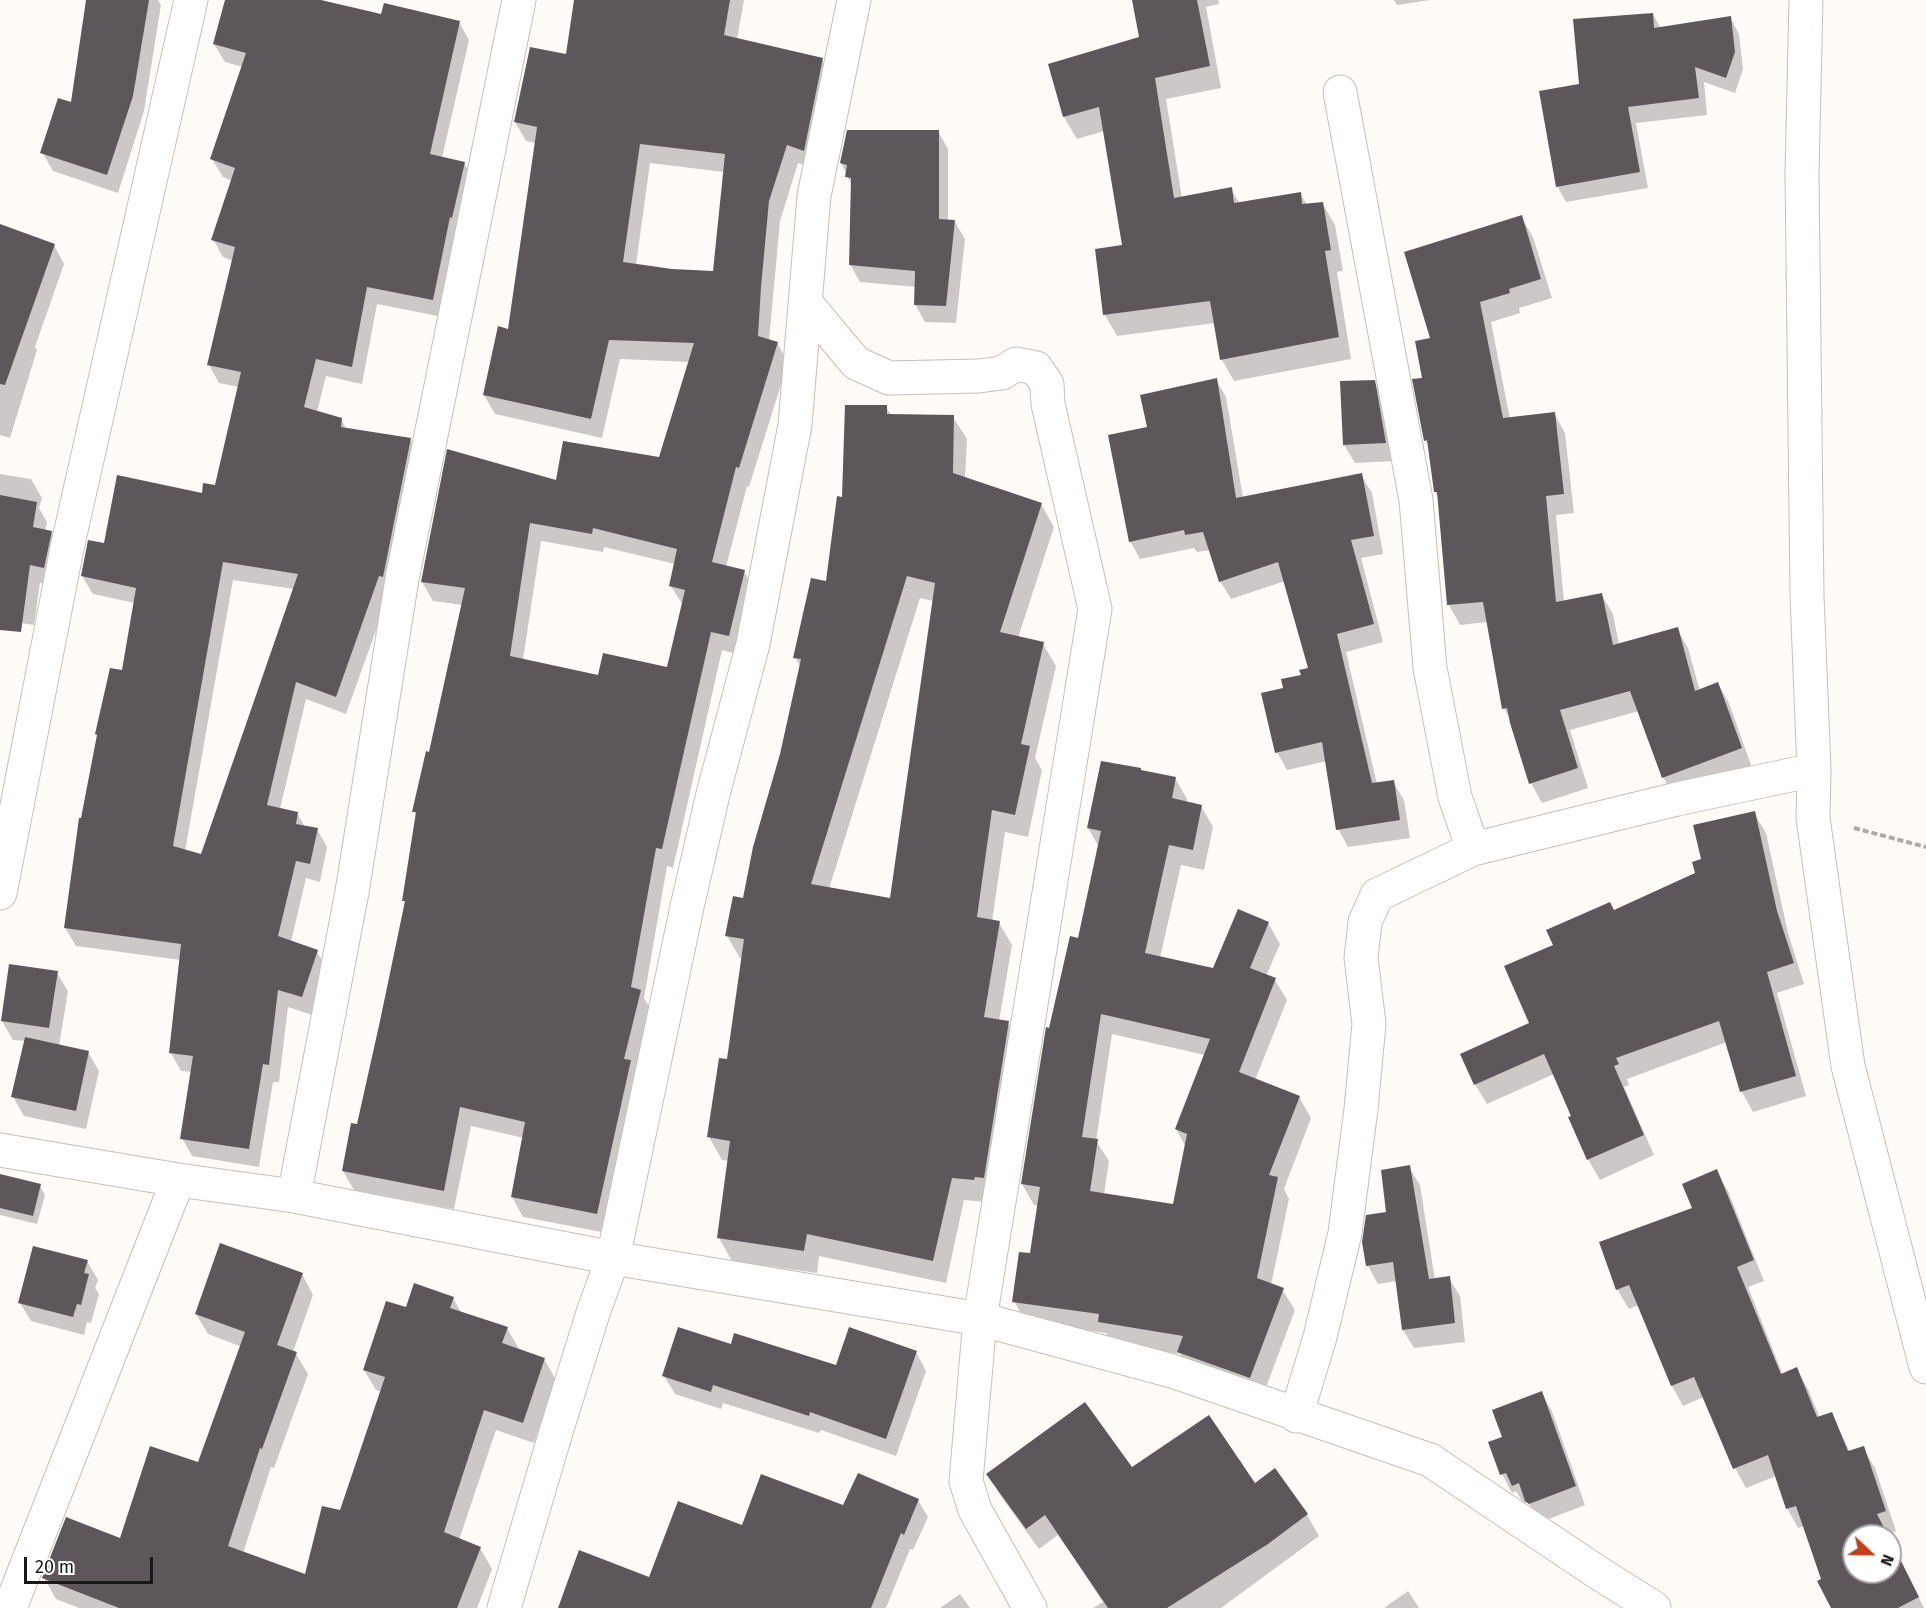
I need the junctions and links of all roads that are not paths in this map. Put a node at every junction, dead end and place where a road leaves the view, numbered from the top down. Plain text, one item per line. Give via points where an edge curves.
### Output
1 (191, 0) edge
2 (519, 0) edge
3 (854, 0) edge
4 (1806, 0) edge
5 (1340, 92) dead end
6 (805, 303) junction
7 (1814, 770) junction
8 (1473, 849) junction
9 (0, 894) edge
10 (0, 1150) edge
11 (178, 1179) junction
12 (294, 1196) junction
13 (613, 1258) junction
14 (980, 1319) junction
15 (1926, 1366) edge
16 (1296, 1416) junction
17 (1645, 1605) edge
18 (10, 1608) edge
19 (504, 1608) edge
20 (1030, 1608) edge

1 - 9 street via 67,548
2 - 12 street via 402,579 352,892
3 - 6 street via 814,196
4 - 7 street via 1803,199 1807,596
5 - 8 street via 1416,500 1430,668 1455,797
6 - 13 street via 795,425 753,644 689,896
6 - 14 street via 856,363 889,378 979,376 1002,373 1016,364 1036,368 1047,384 1048,405 1095,609
7 - 8 street
7 - 15 street via 1813,818 1848,1066
8 - 16 street via 1377,895 1365,922 1361,958 1369,1024 1345,1233
10 - 11 street
11 - 12 street
11 - 18 street
12 - 13 street
13 - 14 street
13 - 19 street
14 - 16 street via 1172,1371
14 - 20 street via 966,1481 975,1510
16 - 17 street via 1430,1460

